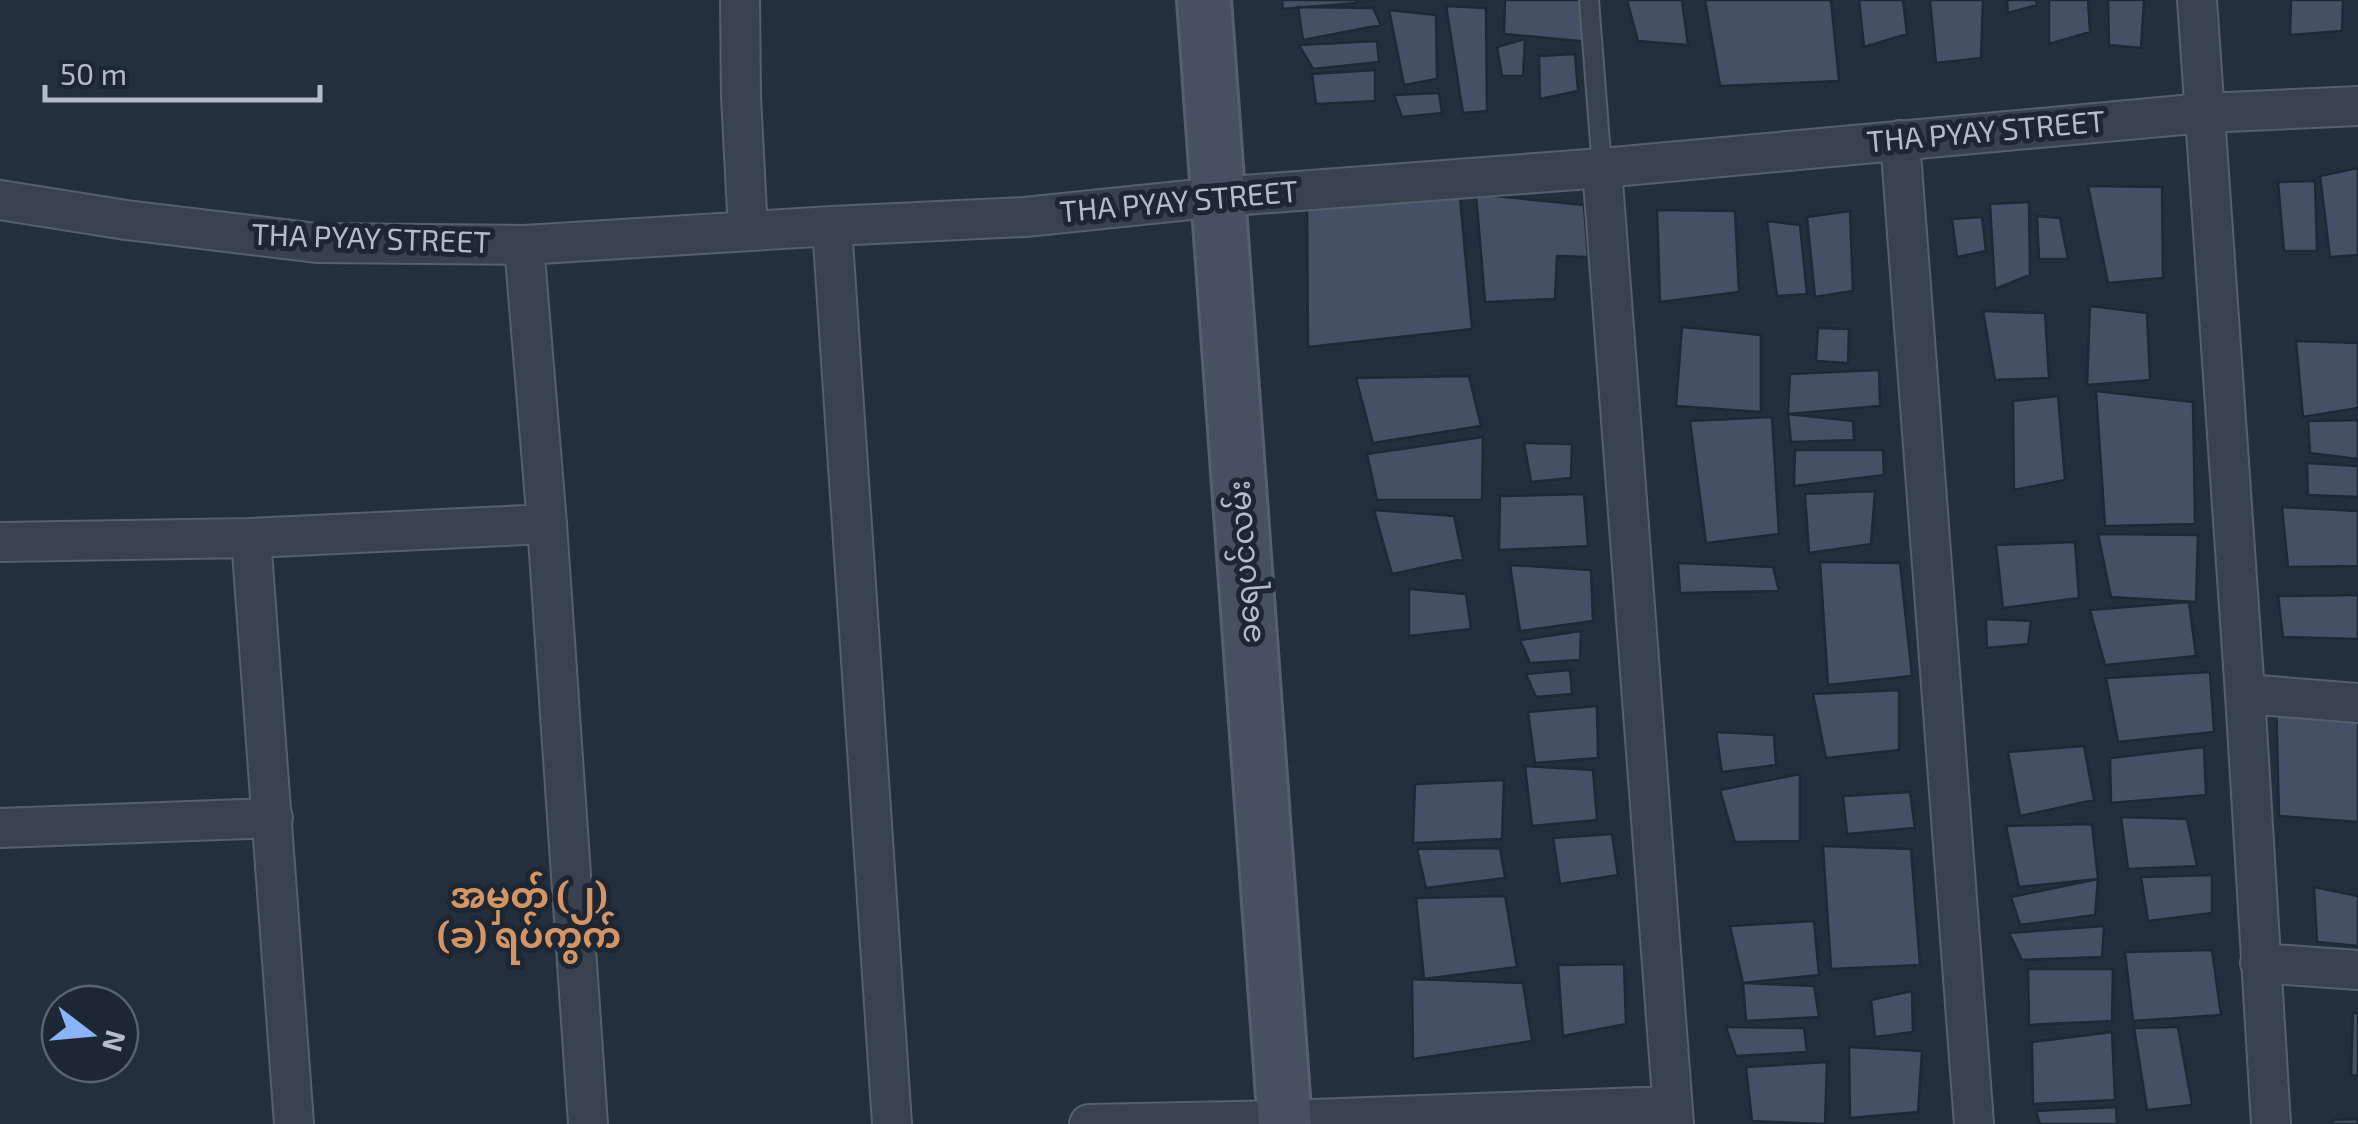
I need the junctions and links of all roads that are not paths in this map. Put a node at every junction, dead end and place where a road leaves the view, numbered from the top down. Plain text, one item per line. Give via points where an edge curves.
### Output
1 (740, 0) edge
2 (1204, 0) edge
3 (1589, 0) edge
4 (2197, 0) edge
5 (2358, 106) edge
6 (2204, 113) junction
7 (1900, 140) junction
8 (1602, 168) junction
9 (1218, 197) junction
10 (0, 200) edge
11 (832, 226) junction
12 (748, 232) junction
13 (524, 246) junction
14 (547, 524) junction
15 (251, 538) junction
16 (0, 542) edge
17 (2245, 694) junction
18 (2358, 703) edge
19 (272, 818) junction
20 (0, 828) edge
21 (2260, 963) junction
22 (2358, 970) edge
23 (1673, 1115) edge
24 (1285, 1122) edge
25 (294, 1124) edge
26 (588, 1124) edge
27 (892, 1124) edge
28 (1089, 1124) edge
29 (1974, 1124) edge
30 (2271, 1124) edge

1 - 12 street
2 - 9 main road, ခရေပင်လမ်း
3 - 8 lane
4 - 6 street
5 - 6 street, THA PYAY STREET
6 - 7 street, THA PYAY STREET
6 - 17 street
7 - 8 street, THA PYAY STREET
7 - 29 street
8 - 9 street, THA PYAY STREET
8 - 23 street
9 - 11 street, THA PYAY STREET via 1026,217
9 - 24 main road, ခရေပင်လမ်း
10 - 13 street, THA PYAY STREET via 317,244
11 - 12 street, THA PYAY STREET
11 - 27 street
12 - 13 street, THA PYAY STREET
13 - 14 street
14 - 15 street
14 - 26 street
15 - 16 street
15 - 19 street
17 - 18 street
17 - 21 street
19 - 20 street
19 - 25 street
21 - 22 street
21 - 30 street
23 - 24 street
24 - 28 street

